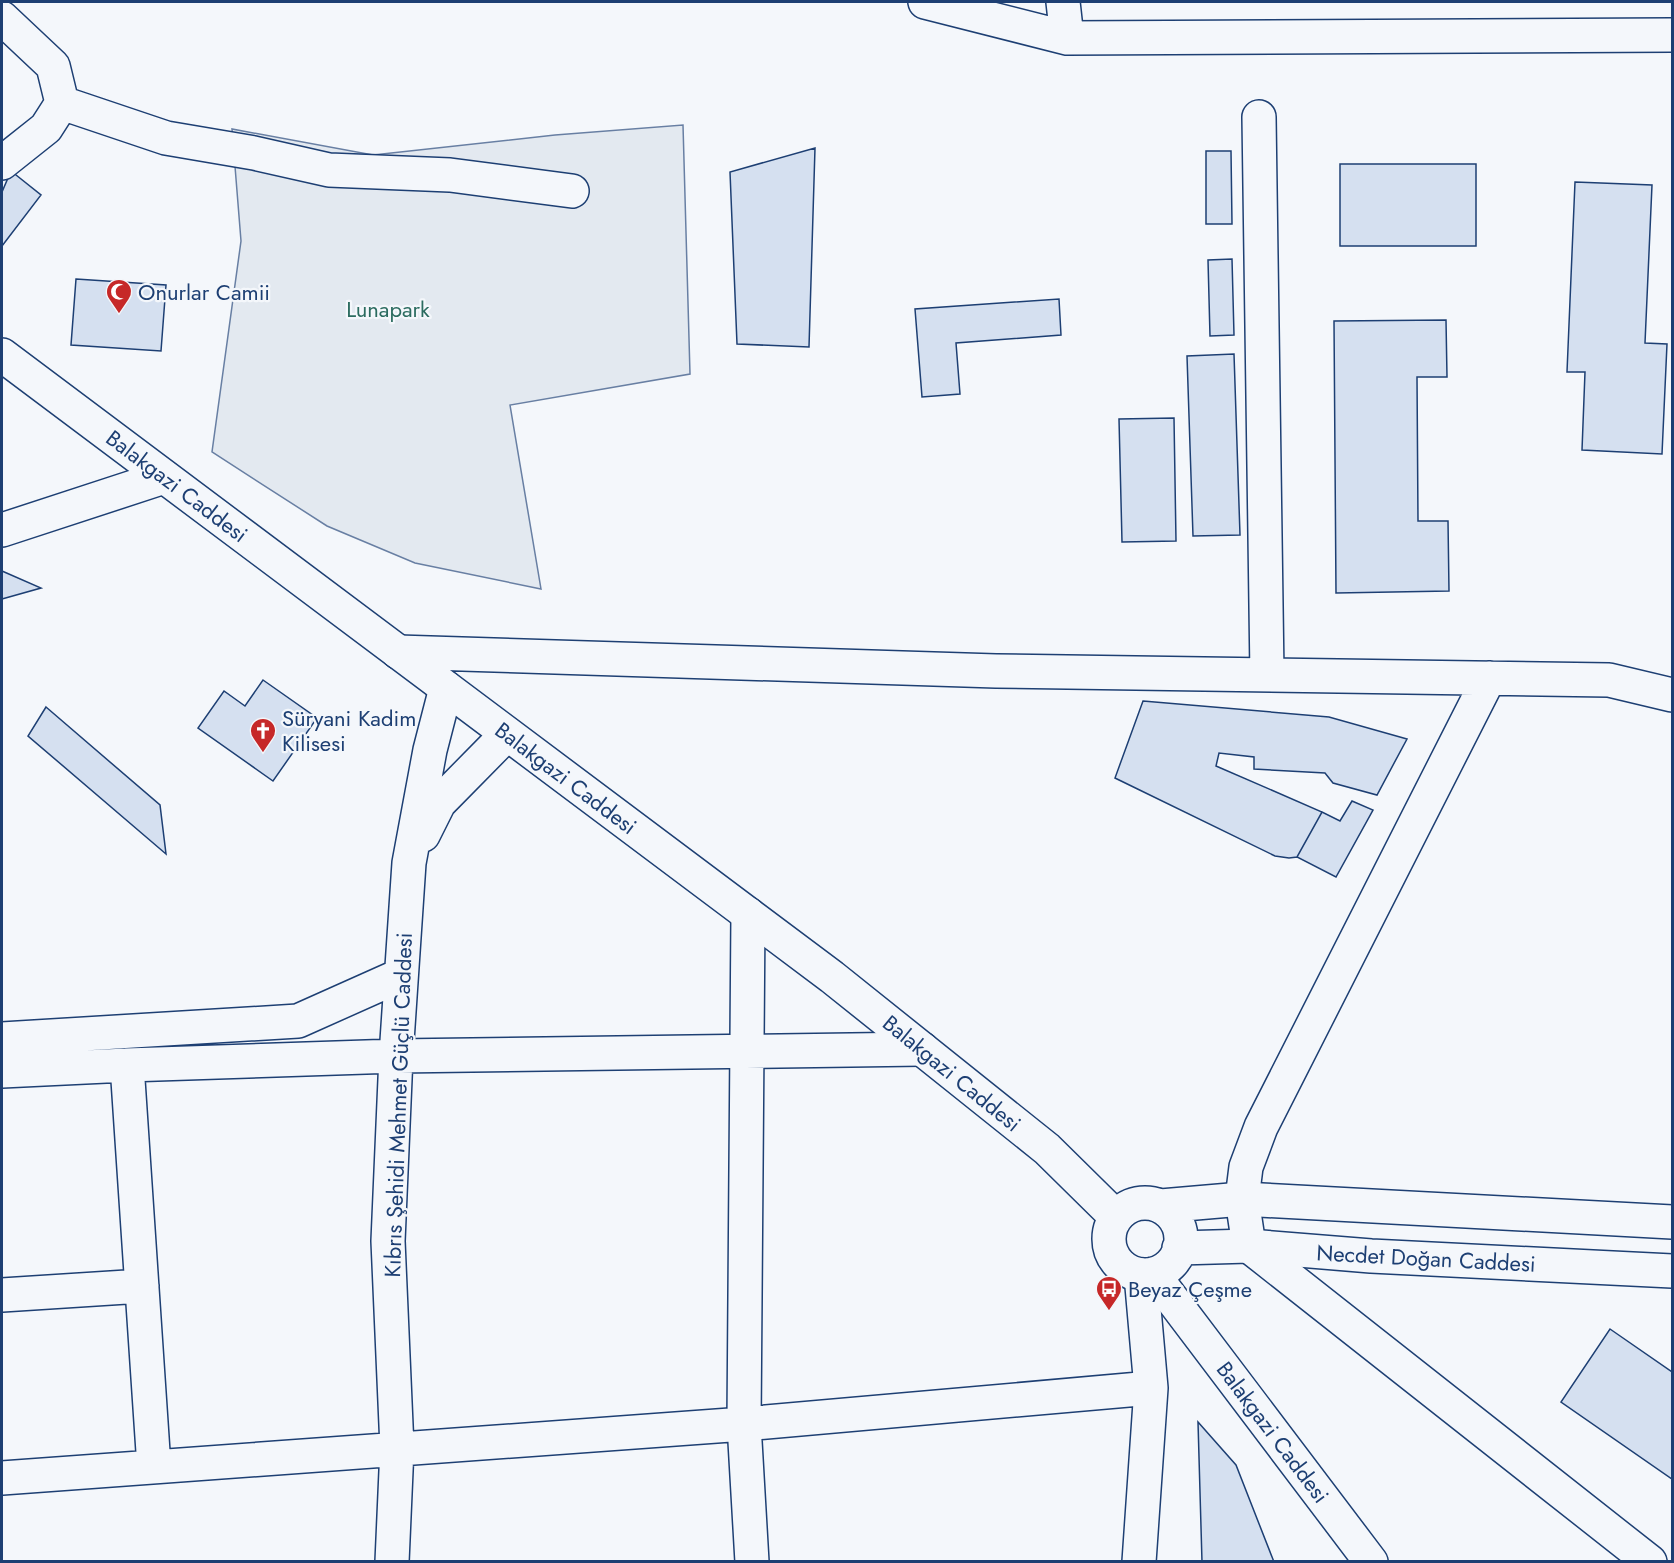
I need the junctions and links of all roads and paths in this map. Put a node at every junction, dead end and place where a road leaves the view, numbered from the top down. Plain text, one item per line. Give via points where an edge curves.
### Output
1 (925, 2) edge
2 (1063, 2) edge
3 (2, 18) edge
4 (1672, 35) edge
5 (1067, 38) junction
6 (62, 103) junction
7 (1259, 117) dead end
8 (2, 163) edge
9 (572, 190) dead end
10 (2, 355) edge
11 (164, 477) junction
12 (2, 530) edge
13 (398, 652) junction
14 (1267, 675) junction
15 (1489, 678) junction
16 (446, 688) junction
17 (1672, 695) edge
18 (507, 734) junction
19 (409, 863) junction
20 (748, 914) junction
21 (401, 975) junction
22 (2, 1039) edge
23 (922, 1049) junction
24 (747, 1052) junction
25 (396, 1056) junction
26 (127, 1065) junction
27 (2, 1071) edge
28 (1242, 1199) junction
29 (1161, 1206) junction
30 (1116, 1217) junction
31 (1672, 1222) edge
32 (1249, 1246) junction
33 (1179, 1248) junction
34 (1672, 1271) edge
35 (1147, 1274) junction
36 (142, 1286) junction
37 (2, 1295) edge
38 (1151, 1388) junction
39 (744, 1424) junction
40 (397, 1448) junction
41 (154, 1467) junction
42 (2, 1478) edge
43 (392, 1562) edge
44 (753, 1562) edge
45 (1139, 1562) edge
46 (1371, 1562) edge
47 (1650, 1562) edge

1 - 5 street
2 - 5 street
3 - 6 street via 53,66
4 - 5 street
6 - 8 street via 46,128
6 - 9 street via 166,138 329,170 450,175
7 - 14 street
10 - 11 street, Balakgazi Caddesi
11 - 12 street
11 - 13 street, Balakgazi Caddesi
13 - 14 street
13 - 16 street, Balakgazi Caddesi
14 - 15 street
15 - 17 street via 1609,680
15 - 28 street via 1261,1127 1246,1167
16 - 18 street, Balakgazi Caddesi
16 - 19 street, Kıbrıs Şehidi Mehmet Güçlü Caddesi
18 - 19 street via 439,802
18 - 20 street, Balakgazi Caddesi
19 - 21 street, Kıbrıs Şehidi Mehmet Güçlü Caddesi
20 - 23 street, Balakgazi Caddesi
20 - 24 street
21 - 22 street via 298,1021
21 - 25 street, Kıbrıs Şehidi Mehmet Güçlü Caddesi
23 - 24 street
23 - 30 street, Balakgazi Caddesi via 1047,1149
24 - 25 street
24 - 39 street
25 - 26 street
25 - 40 street, Kıbrıs Şehidi Mehmet Güçlü Caddesi via 388,1241
26 - 27 street
26 - 36 street
28 - 29 street
28 - 31 street
28 - 32 street
29 - 30 street via 1136,1203
29 - 33 street via 1178,1224
30 - 35 street via 1110,1229 1112,1253 1129,1271
32 - 33 street, Necdet Doğan Caddesi
32 - 34 street, Necdet Doğan Caddesi
32 - 47 street
33 - 35 street via 1165,1269
35 - 38 street
35 - 46 street, Balakgazi Caddesi
36 - 37 street
36 - 41 street
38 - 39 street
38 - 45 street
39 - 40 street
39 - 44 street
40 - 41 street
40 - 43 street, Kıbrıs Şehidi Mehmet Güçlü Caddesi
41 - 42 street

